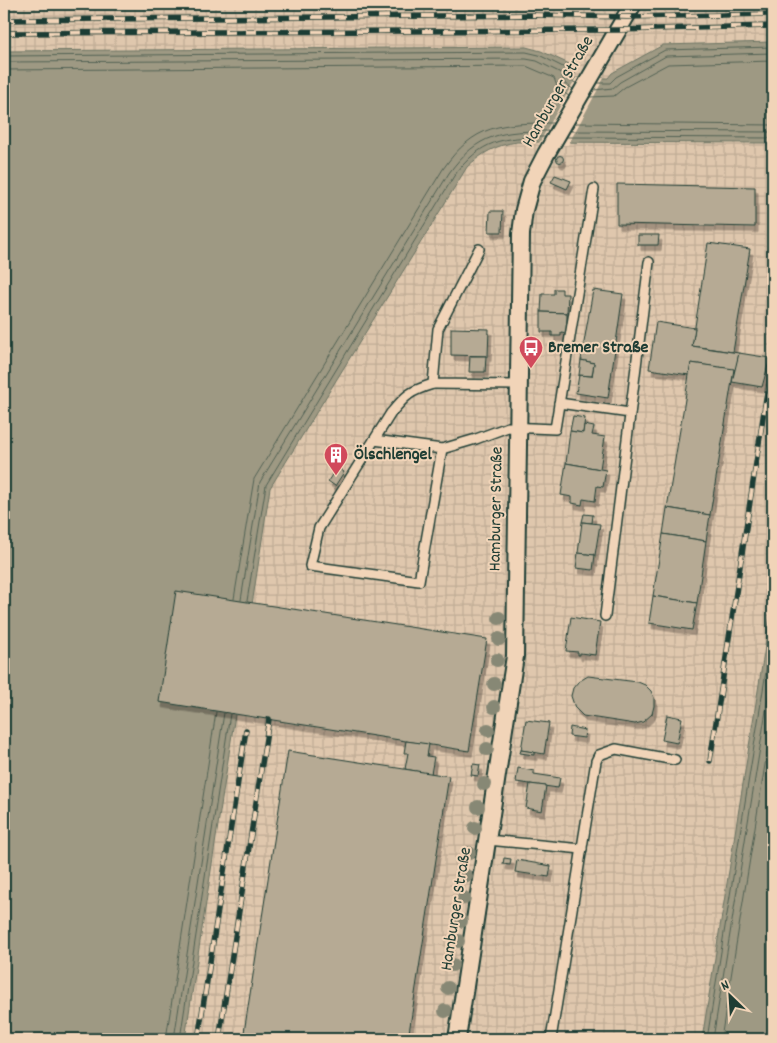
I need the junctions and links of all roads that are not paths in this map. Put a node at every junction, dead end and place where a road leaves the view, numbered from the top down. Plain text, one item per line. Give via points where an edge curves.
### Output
1 (634, 4) edge
2 (594, 189) dead end
3 (479, 249) dead end
4 (649, 262) dead end
5 (433, 384) junction
6 (519, 385) junction
7 (559, 403) junction
8 (630, 413) junction
9 (518, 427) junction
10 (374, 440) junction
11 (442, 449) junction
12 (605, 616) dead end
13 (675, 760) dead end
14 (488, 840) junction
15 (582, 849) junction
16 (457, 1039) edge
17 (552, 1039) edge

1 - 6 street, Hamburger Straße via 532,180 521,234
2 - 7 lane
3 - 5 lane via 438,329
4 - 8 lane
5 - 6 lane
5 - 10 lane via 404,396
6 - 9 street, Hamburger Straße
7 - 8 lane
7 - 9 lane via 555,429
8 - 12 lane
9 - 11 lane via 508,427
9 - 14 street, Hamburger Straße via 515,656
10 - 11 lane
10 - 11 lane via 318,528 310,566 419,581
13 - 15 lane via 616,749 599,755
14 - 15 lane
14 - 16 street, Hamburger Straße
15 - 17 lane

